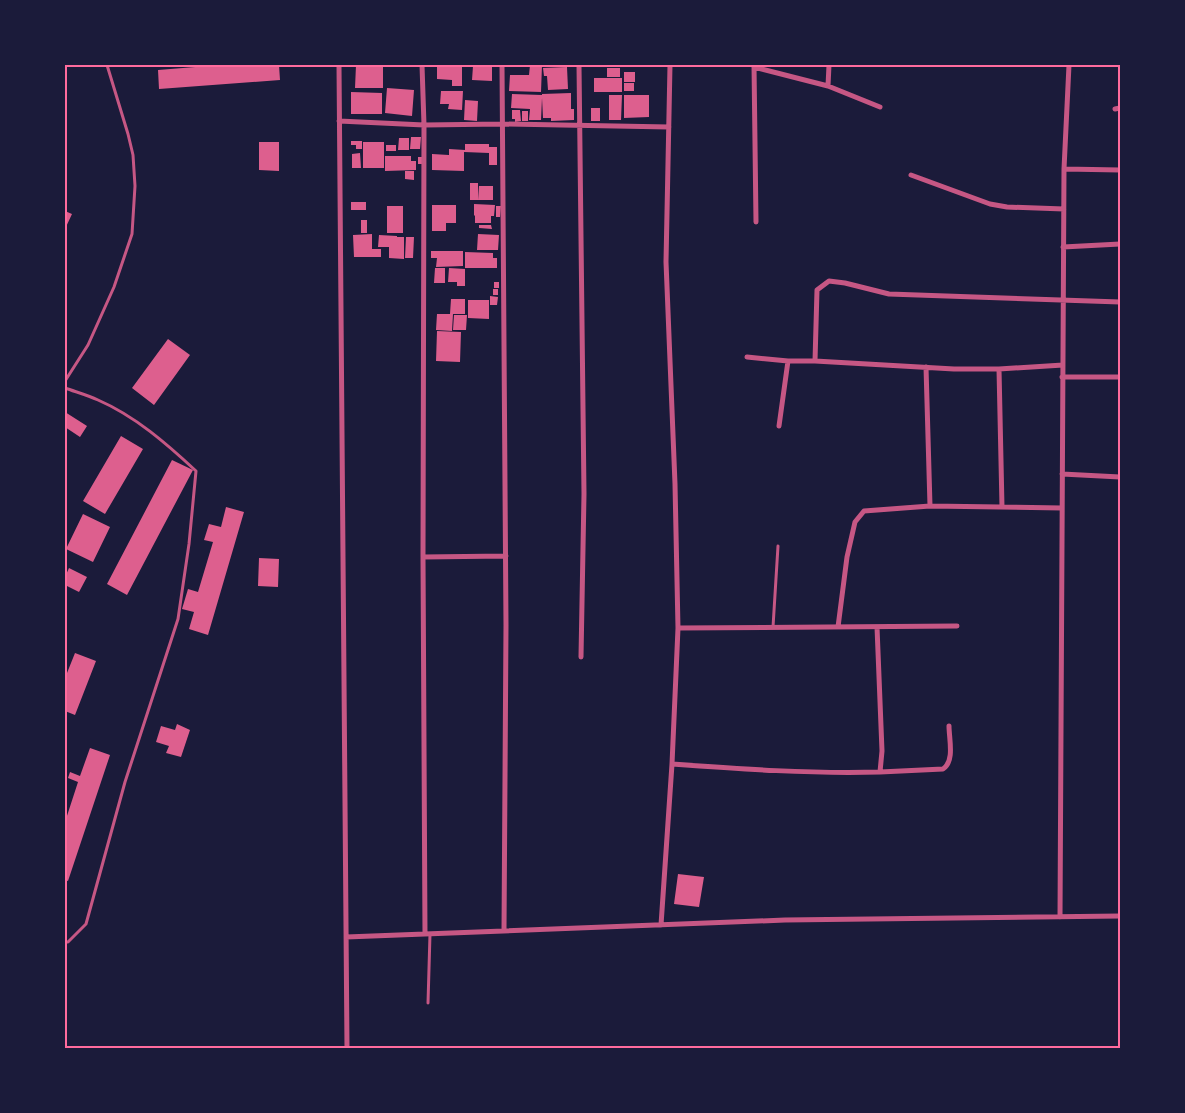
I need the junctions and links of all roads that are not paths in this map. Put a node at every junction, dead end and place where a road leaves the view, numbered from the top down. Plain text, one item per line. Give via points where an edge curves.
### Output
1 (107, 65) edge
2 (339, 65) edge
3 (422, 65) edge
4 (502, 65) edge
5 (579, 65) edge
6 (670, 65) edge
7 (829, 65) edge
8 (1069, 65) edge
9 (754, 66) edge
10 (828, 86) junction
11 (880, 107) dead end
12 (340, 122) junction
13 (502, 124) junction
14 (424, 125) junction
15 (580, 126) junction
16 (669, 127) junction
17 (1064, 169) junction
18 (1120, 170) edge
19 (911, 175) dead end
20 (1064, 210) junction
21 (756, 222) dead end
22 (1120, 244) edge
23 (1064, 247) junction
24 (1063, 300) junction
25 (1120, 302) edge
26 (747, 357) dead end
27 (788, 360) junction
28 (815, 361) junction
29 (1063, 365) junction
30 (926, 368) junction
31 (999, 370) junction
32 (1062, 377) junction
33 (1120, 377) edge
34 (65, 381) edge
35 (65, 388) edge
36 (779, 426) dead end
37 (1062, 474) junction
38 (1120, 477) edge
39 (930, 506) junction
40 (1002, 507) junction
41 (1062, 508) junction
42 (778, 546) dead end
43 (506, 556) junction
44 (423, 557) junction
45 (957, 626) dead end
46 (877, 627) junction
47 (678, 628) junction
48 (772, 628) junction
49 (838, 628) junction
50 (582, 657) dead end
51 (948, 726) dead end
52 (672, 764) junction
53 (880, 772) junction
54 (1120, 916) edge
55 (1060, 917) junction
56 (661, 925) junction
57 (504, 931) junction
58 (427, 934) junction
59 (346, 937) junction
60 (65, 942) edge
61 (428, 1002) dead end
62 (347, 1048) edge

1 - 34 lane via 133,155 132,234 114,287 88,346
2 - 12 street
3 - 14 street
4 - 13 street
5 - 15 street
6 - 16 street
7 - 10 street
8 - 17 street
9 - 10 street
9 - 21 street
10 - 11 street
12 - 14 street
12 - 59 street
13 - 14 street
13 - 15 street
13 - 43 street
14 - 44 street
15 - 16 street
15 - 50 street via 584,494
16 - 47 street via 666,262
17 - 18 street
17 - 20 street
19 - 20 street via 990,204
20 - 23 street
22 - 23 street
23 - 24 street
24 - 25 street
24 - 28 street via 889,294 829,282 817,290
24 - 29 street
26 - 27 street
27 - 28 street
27 - 36 street
28 - 30 street
29 - 31 street
29 - 32 street
30 - 31 street
30 - 39 street
31 - 40 street
32 - 33 street
32 - 37 street
35 - 60 lane via 99,400 126,415 164,442 196,471 190,544 178,619 125,782 86,924
37 - 38 street
37 - 41 street
39 - 40 street
39 - 49 street via 864,511 855,522 847,556
40 - 41 street
41 - 55 street
42 - 48 lane
43 - 44 street
43 - 57 street
44 - 58 street
45 - 46 street
46 - 49 street
46 - 53 street
47 - 48 street
47 - 52 street
48 - 49 street
51 - 53 street via 951,758 944,769
52 - 53 street
52 - 56 street
54 - 55 street
55 - 56 street via 785,920
56 - 57 street
57 - 58 street
58 - 59 street
58 - 61 lane
59 - 62 street

